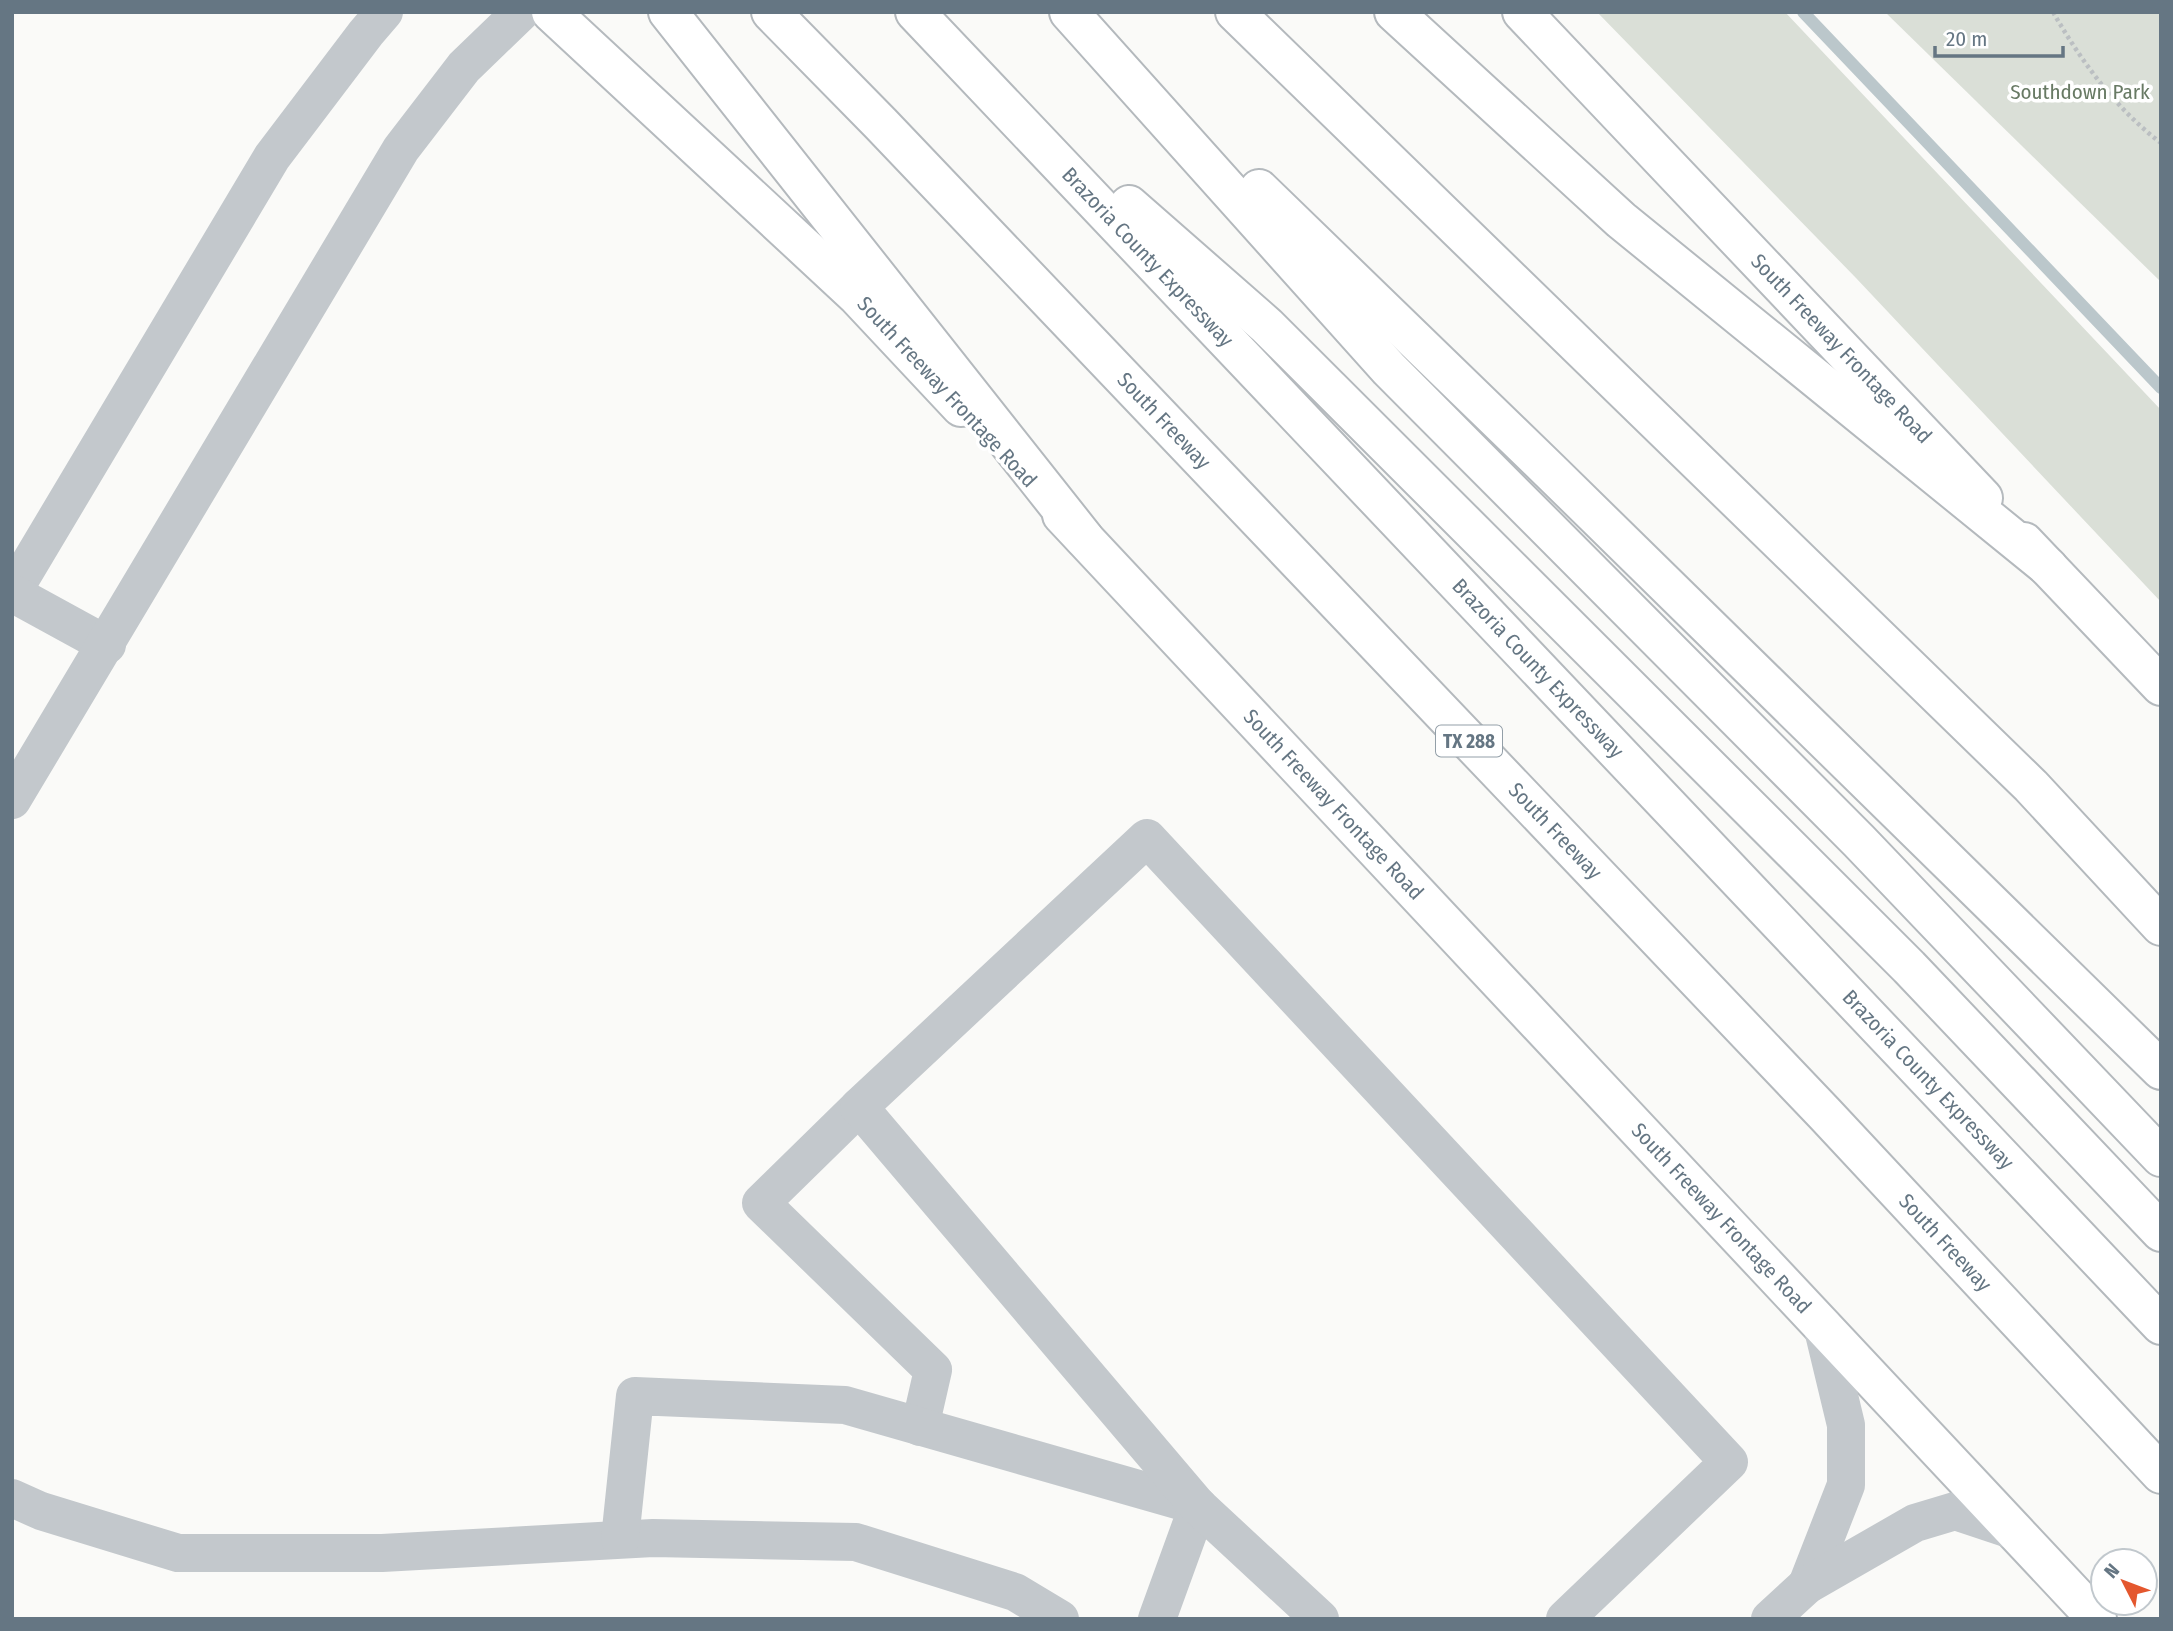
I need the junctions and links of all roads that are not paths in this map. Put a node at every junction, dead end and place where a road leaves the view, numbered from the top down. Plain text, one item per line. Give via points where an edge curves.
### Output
1 (384, 12) edge
2 (521, 12) edge
3 (551, 12) edge
4 (668, 12) edge
5 (771, 12) edge
6 (915, 12) edge
7 (1069, 12) edge
8 (1077, 12) edge
9 (1235, 12) edge
10 (1394, 12) edge
11 (1522, 12) edge
12 (946, 44) junction
13 (1084, 538) junction
14 (2048, 567) junction
15 (12, 593) edge
16 (107, 645) junction
17 (2161, 686) edge
18 (12, 800) edge
19 (2161, 926) edge
20 (2161, 1070) edge
21 (859, 1107) junction
22 (2161, 1157) edge
23 (2161, 1231) edge
24 (1822, 1325) junction
25 (2161, 1325) edge
26 (920, 1427) junction
27 (2161, 1474) edge
28 (12, 1498) edge
29 (1198, 1506) junction
30 (2015, 1531) junction
31 (620, 1539) junction
32 (1807, 1585) junction
33 (1060, 1619) edge
34 (1157, 1619) edge
35 (1320, 1619) edge
36 (1565, 1619) edge
37 (1770, 1619) edge
38 (2097, 1619) edge

1 - 15 street via 272,158
2 - 16 street via 464,67 401,149
3 - 13 main road, South Freeway Frontage Road via 856,295
4 - 13 main road
5 - 27 main road, South Freeway / TX 288 via 1825,1114
6 - 12 main road, Brazoria County Expressway
7 - 22 main road via 1389,369 1859,841
8 - 20 main road
9 - 19 main road via 2021,776
10 - 14 main road via 1621,220
11 - 14 main road, South Freeway Frontage Road
12 - 23 main road via 1267,326 1909,967
12 - 25 main road, Brazoria County Expressway
13 - 24 main road, South Freeway Frontage Road
14 - 17 main road, South Freeway Frontage Road
15 - 16 street
16 - 18 street
21 - 26 street via 761,1203 933,1370
21 - 29 street
21 - 36 street via 1147,838 1728,1462
24 - 30 main road, South Freeway Frontage Road
24 - 32 street via 1846,1425 1846,1485
26 - 29 street
26 - 31 street via 845,1405 635,1396
28 - 31 street via 177,1553 382,1553
29 - 34 street
29 - 35 street
30 - 32 street via 1955,1511 1916,1523
30 - 38 main road, South Freeway Frontage Road
31 - 33 street via 856,1542 1015,1592
32 - 37 street

